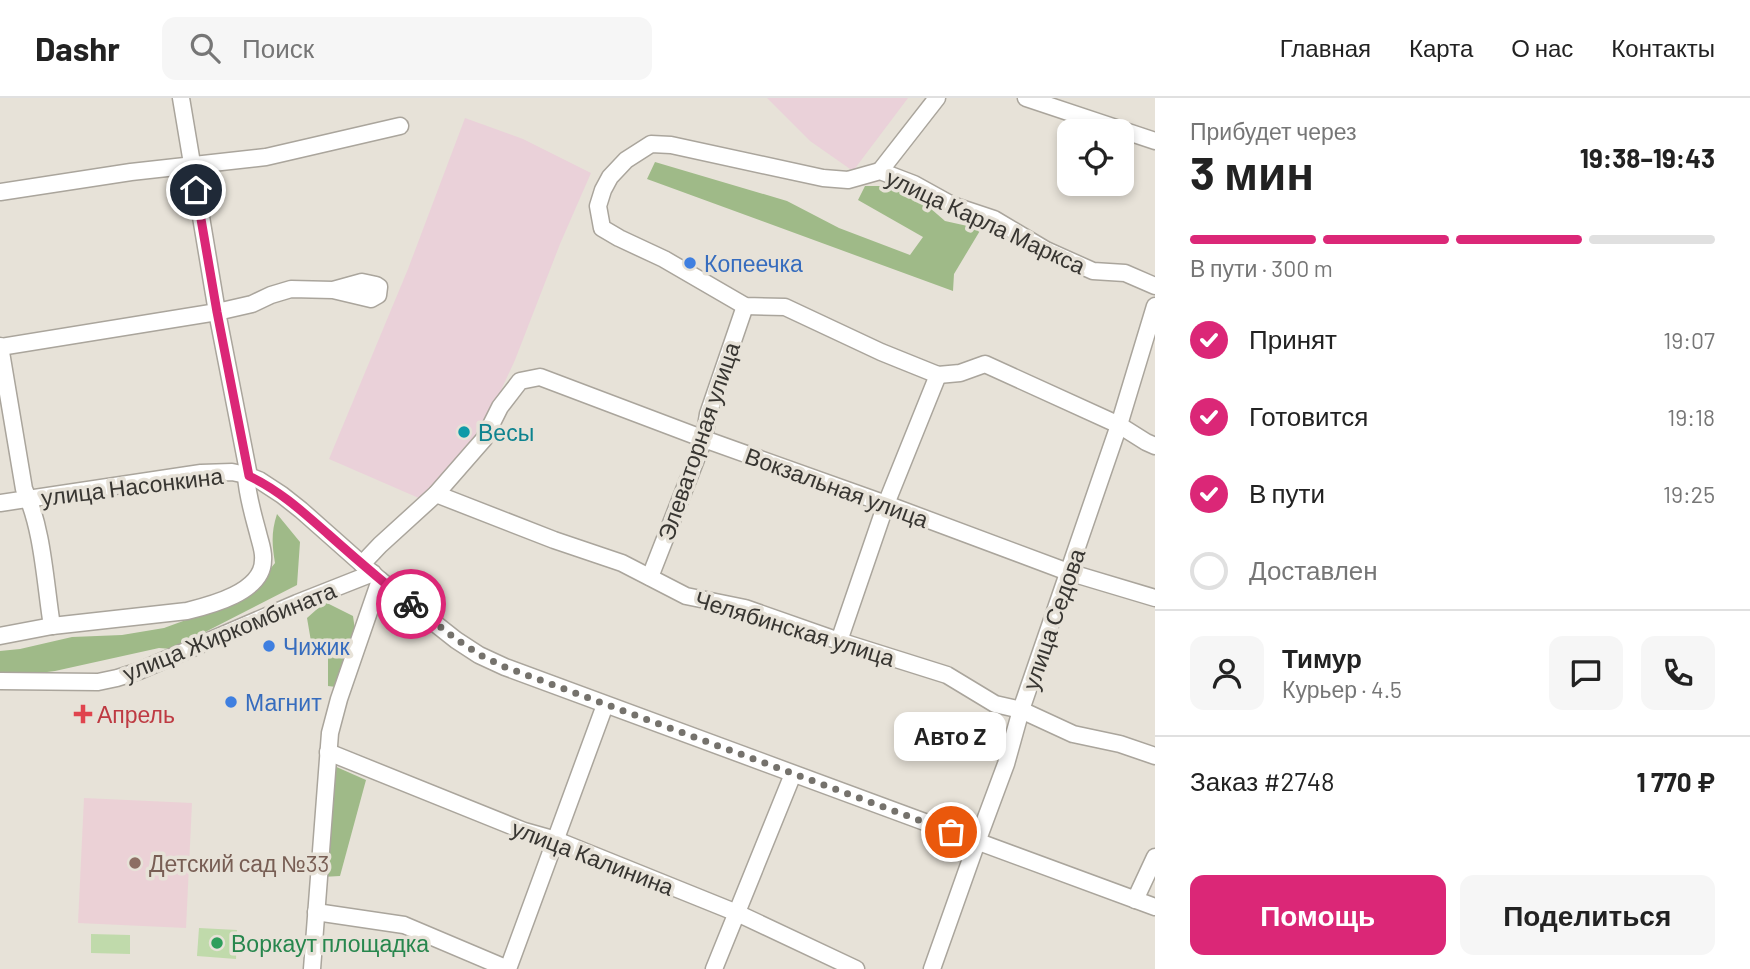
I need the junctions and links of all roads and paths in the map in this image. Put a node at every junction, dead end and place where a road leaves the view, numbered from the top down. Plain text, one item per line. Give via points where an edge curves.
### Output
1 (181, 98) edge
2 (937, 98) edge
3 (1026, 98) edge
4 (400, 126) dead end
5 (1155, 141) edge
6 (192, 166) junction
7 (880, 171) junction
8 (0, 192) edge
9 (1155, 286) edge
10 (333, 290) dead end
11 (745, 306) junction
12 (1155, 306) edge
13 (217, 312) junction
14 (0, 347) edge
15 (938, 375) junction
16 (1119, 425) junction
17 (704, 439) junction
18 (1155, 446) edge
19 (247, 476) junction
20 (436, 494) junction
21 (29, 499) junction
22 (0, 503) edge
23 (886, 504) junction
24 (372, 572) junction
25 (1068, 572) junction
26 (650, 577) junction
27 (1155, 598) edge
28 (52, 626) junction
29 (0, 636) edge
30 (839, 641) junction
31 (0, 681) edge
32 (605, 705) junction
33 (1021, 710) junction
34 (328, 752) junction
35 (1155, 756) edge
36 (793, 774) junction
37 (556, 841) junction
38 (977, 842) junction
39 (1155, 857) edge
40 (1135, 900) junction
41 (1155, 908) edge
42 (316, 912) junction
43 (737, 913) junction
44 (312, 969) edge
45 (508, 969) edge
46 (714, 969) edge
47 (856, 969) edge
48 (932, 969) edge

1 - 6 street
2 - 7 street
3 - 5 street
4 - 6 street via 266,157
6 - 8 street
6 - 13 street
7 - 9 street, улица Карла Маркса via 993,219 1094,271 1125,273
7 - 11 street, улица Карла Маркса via 848,180 823,178 651,144 626,160 603,190 598,206 602,228
10 - 13 street via 290,289
11 - 15 street via 785,307
11 - 17 street, Элеваторная улица via 708,414
12 - 16 street, улица Седова
13 - 14 street
13 - 19 street
14 - 21 street
15 - 16 street via 985,364
15 - 23 street
16 - 18 street
16 - 25 street, улица Седова
17 - 20 street, Вокзальная улица via 540,377 520,381 500,407 487,435
17 - 23 street, Вокзальная улица
17 - 26 street, Элеваторная улица
19 - 21 street, улица Насонкина via 201,473
19 - 24 street, улица Насонкина via 282,495
19 - 28 street via 263,562 248,586 187,611
20 - 24 street via 380,545
20 - 26 street, Челябинская улица
21 - 22 street, улица Насонкина
21 - 28 street
23 - 25 street, Вокзальная улица
23 - 30 street
24 - 31 street, улица Жиркомбината via 117,678
24 - 32 street, улица Насонкина via 480,655
24 - 34 street
25 - 27 street, Вокзальная улица
25 - 33 street, улица Седова
26 - 30 street, Челябинская улица via 686,596 745,608
28 - 29 street
30 - 33 street, Челябинская улица via 947,675 995,704
32 - 36 street, улица Насонкина
32 - 37 street
33 - 35 street, Челябинская улица via 1073,734
33 - 38 street, улица Седова
34 - 37 street, улица Калинина
34 - 42 street
36 - 38 street, улица Насонкина
36 - 43 street
37 - 43 street, улица Калинина
37 - 45 street
38 - 40 street, улица Насонкина
38 - 48 street, улица Седова
39 - 40 street
40 - 41 street, улица Насонкина
42 - 44 street
42 - 45 street via 404,925
43 - 46 street
43 - 47 street, улица Калинина

